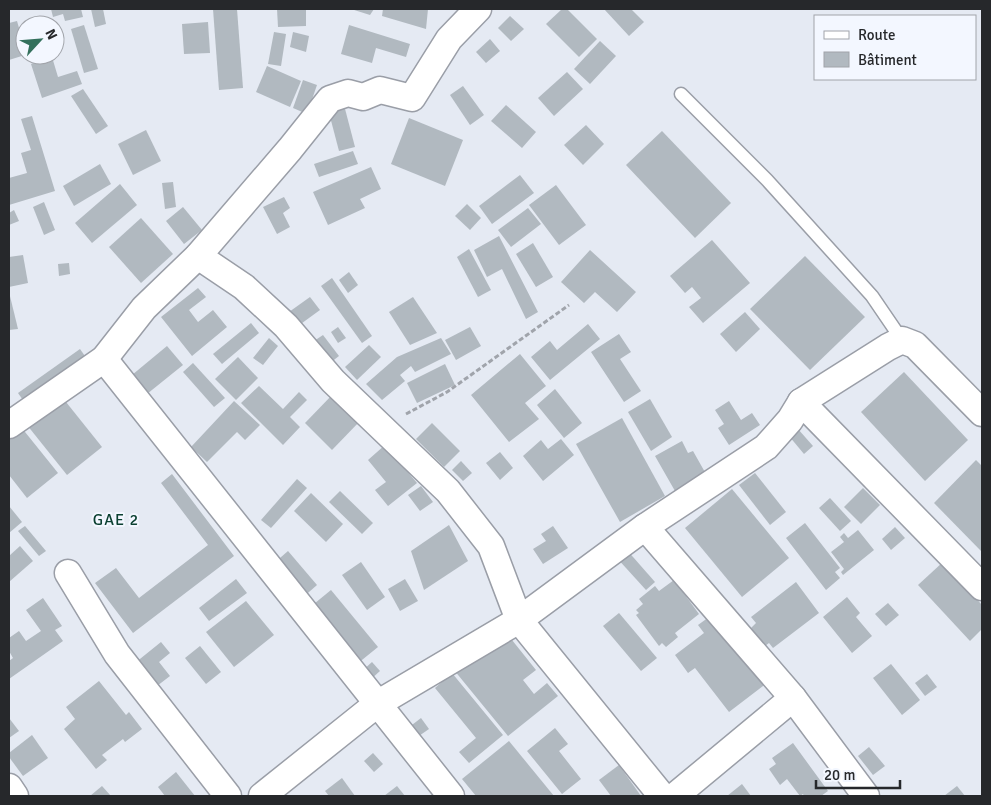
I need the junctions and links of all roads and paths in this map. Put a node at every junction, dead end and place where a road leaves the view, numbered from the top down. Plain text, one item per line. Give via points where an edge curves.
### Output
1 (478, 9) edge
2 (681, 94) dead end
3 (198, 256) junction
4 (569, 305) dead end
5 (902, 340) junction
6 (104, 358) junction
7 (802, 402) junction
8 (982, 413) edge
9 (9, 425) edge
10 (381, 427) junction
11 (646, 527) junction
12 (68, 573) dead end
13 (982, 587) edge
14 (519, 620) junction
15 (793, 698) junction
16 (377, 704) junction
17 (9, 788) edge
18 (15, 796) edge
19 (228, 796) edge
20 (262, 796) edge
21 (451, 796) edge
22 (662, 796) edge
23 (675, 796) edge
24 (866, 796) edge

1 - 3 street via 449,39 412,98 380,90 363,97 348,93 330,98
2 - 5 lane via 766,180 872,296
3 - 6 street via 144,308
3 - 10 street via 251,293
4 - 10 path via 448,392
5 - 7 street
5 - 8 street via 915,345
6 - 9 street
6 - 16 street
7 - 11 street via 766,447
7 - 13 street
10 - 14 street via 448,490 491,546
11 - 14 street
11 - 15 street
12 - 19 street via 117,654
14 - 16 street
14 - 22 street
15 - 23 street
15 - 24 street
16 - 20 street
16 - 21 street
17 - 18 street

